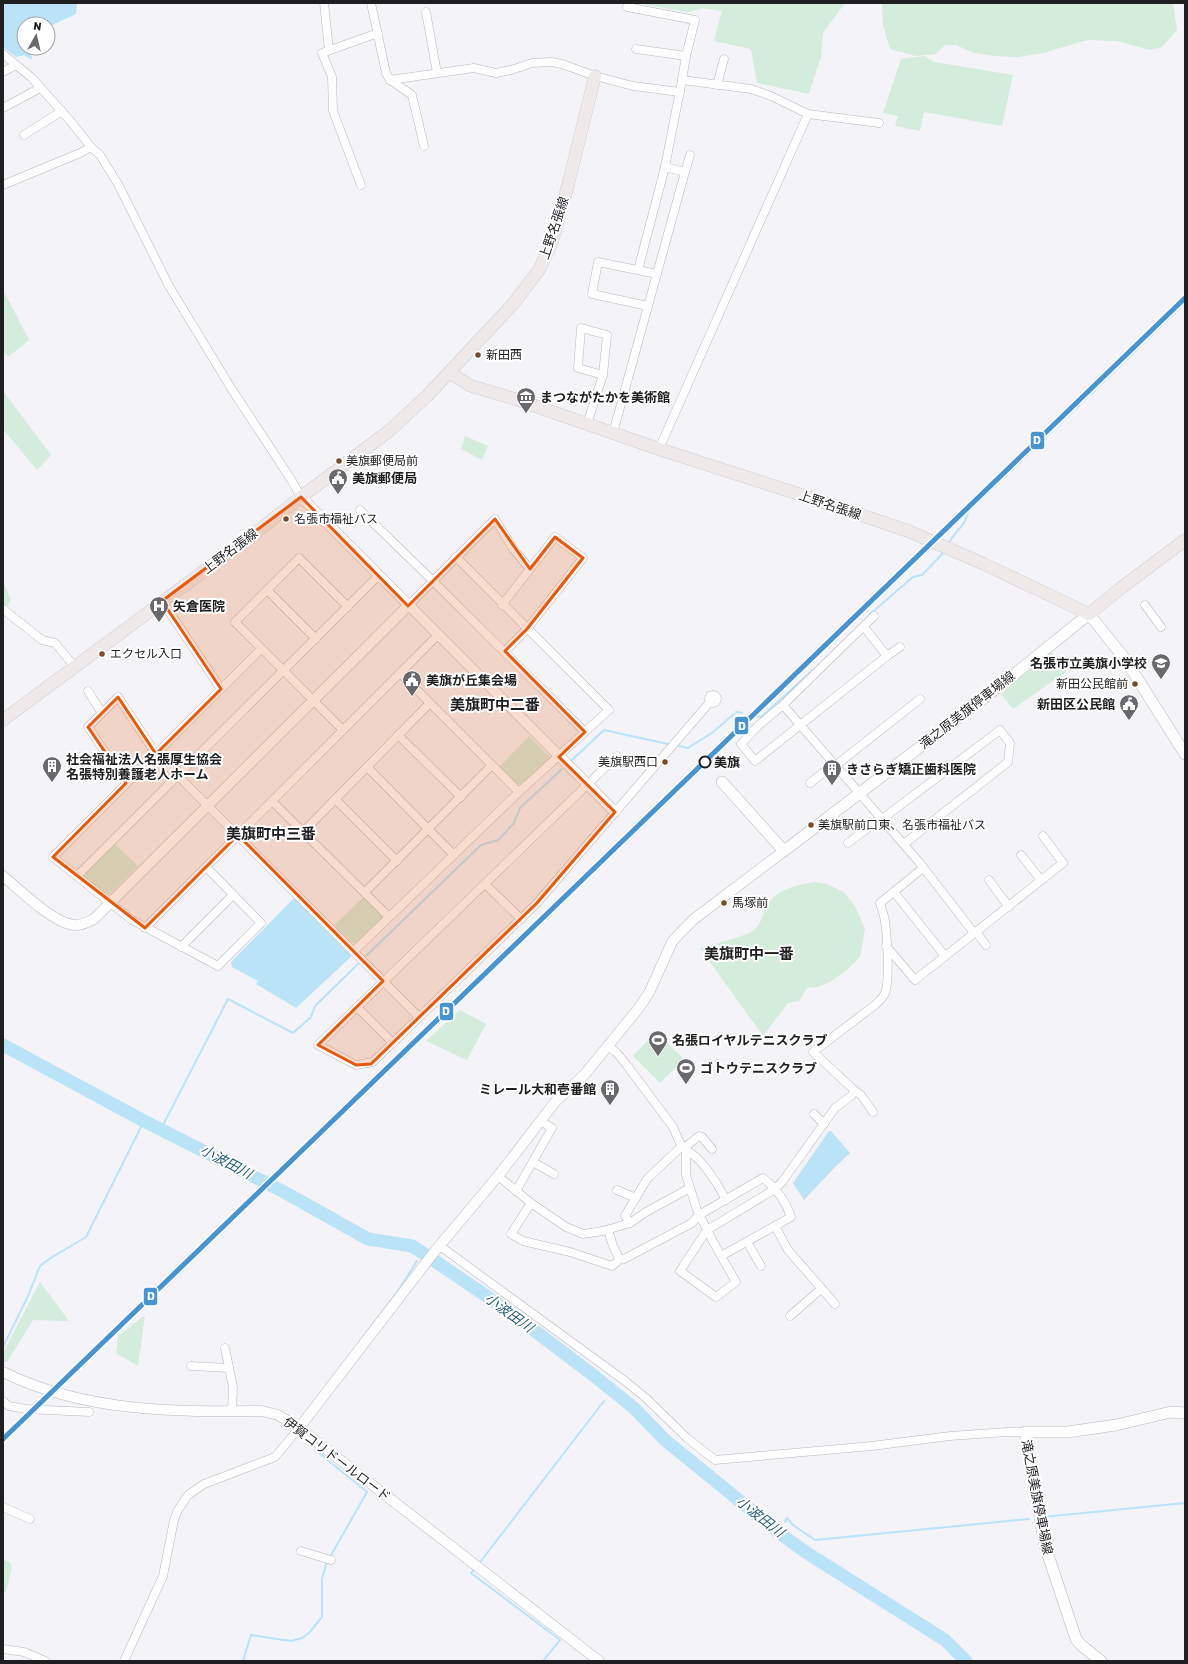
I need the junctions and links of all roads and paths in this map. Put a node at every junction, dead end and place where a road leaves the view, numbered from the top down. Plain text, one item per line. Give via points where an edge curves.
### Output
1 (324, 3) edge
2 (371, 3) edge
3 (627, 7) dead end
4 (426, 12) dead end
5 (378, 33) junction
6 (636, 49) dead end
7 (329, 50) junction
8 (3, 54) edge
9 (686, 56) junction
10 (724, 59) dead end
11 (16, 65) junction
12 (3, 72) edge
13 (437, 73) junction
14 (595, 76) junction
15 (390, 80) junction
16 (682, 80) junction
17 (718, 84) junction
18 (40, 88) junction
19 (680, 92) junction
20 (3, 108) edge
21 (62, 111) junction
22 (808, 114) junction
23 (879, 123) dead end
24 (24, 135) dead end
25 (424, 146) dead end
26 (91, 147) junction
27 (690, 154) dead end
28 (665, 166) junction
29 (685, 172) junction
30 (3, 185) edge
31 (361, 185) dead end
32 (638, 270) junction
33 (657, 274) junction
34 (648, 306) junction
35 (450, 373) junction
36 (603, 375) junction
37 (587, 424) junction
38 (613, 433) junction
39 (659, 449) junction
40 (301, 497) junction
41 (360, 510) dead end
42 (1185, 540) edge
43 (456, 557) junction
44 (530, 569) junction
45 (378, 576) junction
46 (433, 581) junction
47 (267, 590) junction
48 (162, 601) junction
49 (502, 604) junction
50 (1145, 605) dead end
51 (408, 606) junction
52 (348, 607) junction
53 (3, 609) edge
54 (1089, 614) junction
55 (874, 616) dead end
56 (864, 626) junction
57 (1161, 627) dead end
58 (528, 629) junction
59 (438, 635) junction
60 (316, 639) junction
61 (900, 646) dead end
62 (261, 649) junction
63 (504, 651) junction
64 (887, 656) junction
65 (74, 666) junction
66 (284, 671) junction
67 (400, 673) junction
68 (221, 689) junction
69 (88, 691) dead end
70 (920, 699) dead end
71 (313, 700) junction
72 (710, 702) dead end
73 (430, 704) junction
74 (783, 705) junction
75 (102, 713) junction
76 (3, 720) edge
77 (800, 725) junction
78 (343, 730) junction
79 (585, 732) junction
80 (398, 735) junction
81 (156, 754) junction
82 (1185, 754) edge
83 (617, 756) dead end
84 (559, 757) junction
85 (492, 765) junction
86 (834, 765) junction
87 (367, 767) junction
88 (178, 775) junction
89 (722, 782) dead end
90 (810, 783) dead end
91 (126, 784) junction
92 (586, 784) junction
93 (519, 792) junction
94 (859, 794) junction
95 (461, 797) junction
96 (335, 799) junction
97 (272, 801) junction
98 (208, 805) junction
99 (615, 812) junction
100 (881, 818) junction
101 (428, 830) junction
102 (303, 832) junction
103 (238, 835) junction
104 (1043, 836) dead end
105 (848, 843) dead end
106 (904, 844) junction
107 (784, 851) junction
108 (454, 855) junction
109 (1021, 855) dead end
110 (397, 861) junction
111 (206, 867) junction
112 (923, 868) junction
113 (3, 876) edge
114 (77, 876) junction
115 (989, 880) dead end
116 (1041, 880) junction
117 (485, 884) junction
118 (365, 892) junction
119 (894, 892) junction
120 (233, 895) junction
121 (110, 903) junction
122 (1009, 907) junction
123 (389, 917) junction
124 (521, 919) junction
125 (145, 928) junction
126 (975, 932) junction
127 (986, 945) dead end
128 (886, 946) junction
129 (181, 947) junction
130 (354, 951) junction
131 (945, 956) junction
132 (383, 981) junction
133 (357, 1007) junction
134 (419, 1017) junction
135 (393, 1043) junction
136 (608, 1046) junction
137 (854, 1090) junction
138 (873, 1112) dead end
139 (814, 1114) dead end
140 (540, 1121) junction
141 (824, 1124) junction
142 (684, 1148) junction
143 (712, 1149) dead end
144 (533, 1162) junction
145 (554, 1174) dead end
146 (498, 1176) junction
147 (690, 1188) junction
148 (775, 1189) junction
149 (617, 1190) dead end
150 (516, 1191) junction
151 (636, 1198) junction
152 (726, 1200) junction
153 (531, 1203) junction
154 (699, 1215) junction
155 (630, 1223) junction
156 (775, 1226) junction
157 (608, 1230) junction
158 (707, 1230) junction
159 (747, 1242) junction
160 (438, 1248) junction
161 (721, 1256) junction
162 (619, 1258) junction
163 (761, 1266) dead end
164 (821, 1289) junction
165 (835, 1304) dead end
166 (795, 1314) dead end
167 (225, 1348) dead end
168 (191, 1366) dead end
169 (229, 1368) junction
170 (3, 1372) edge
171 (3, 1401) edge
172 (232, 1411) junction
173 (89, 1412) dead end
174 (1185, 1412) edge
175 (299, 1428) junction
176 (1024, 1432) junction
177 (3, 1507) edge
178 (30, 1519) dead end
179 (301, 1551) dead end
180 (329, 1559) dead end
181 (3, 1649) edge
182 (45, 1661) edge
183 (124, 1661) edge
184 (599, 1661) edge
185 (1101, 1661) edge

1 - 7 street
2 - 5 street
3 - 9 street via 695,20
4 - 13 street
5 - 7 street
5 - 15 street
6 - 9 street
7 - 31 street via 322,53 332,77 333,111
8 - 11 street
9 - 16 street
10 - 17 street
11 - 12 street
11 - 18 street
13 - 14 street via 474,68 496,73 532,63 551,62
13 - 15 street
14 - 19 street via 633,86
14 - 35 main road, 上野名張線 via 548,252 539,270 522,292
15 - 25 street via 412,95
16 - 17 street
16 - 19 street
17 - 22 street via 751,89
18 - 20 street
18 - 21 street
19 - 28 street
21 - 24 street
21 - 26 street
22 - 23 street
22 - 39 street
26 - 30 street
26 - 40 street via 100,155 118,184 169,286
27 - 29 street
28 - 29 street
28 - 32 street
29 - 33 street
32 - 33 street
32 - 34 street via 598,262 592,294
33 - 34 street
34 - 38 street
35 - 37 main road, 上野名張線 via 471,386
35 - 40 main road, 上野名張線 via 406,416
36 - 36 street via 607,335 581,328 578,368
36 - 37 street
37 - 38 main road, 上野名張線
38 - 39 main road, 上野名張線
39 - 54 main road, 上野名張線 via 908,531
40 - 45 street
40 - 48 main road, 上野名張線
41 - 46 street
42 - 54 main road
43 - 44 street via 495,519 514,550
43 - 46 street
43 - 49 street
44 - 49 street
44 - 58 street via 555,537 582,558
45 - 51 street
45 - 52 street
46 - 51 street
46 - 63 street
47 - 52 street via 299,558
47 - 60 street
47 - 62 street via 235,622
48 - 65 main road, 上野名張線
48 - 68 street
49 - 58 street
50 - 57 street
51 - 59 street
51 - 71 street
52 - 60 street
53 - 65 street via 42,640 55,643
54 - 82 main road via 1124,659
54 - 94 main road, 滝之原美旗停車場線
55 - 56 street
56 - 64 street
56 - 74 street
58 - 63 street
58 - 79 street via 608,710
59 - 67 street
59 - 84 street
60 - 66 street
61 - 64 street
62 - 66 street
62 - 68 street
63 - 79 street
64 - 77 street
65 - 76 main road, 上野名張線
66 - 71 street
66 - 88 street
67 - 73 street
67 - 78 street
68 - 81 street
69 - 75 street
70 - 86 street
71 - 78 street
71 - 98 street
72 - 99 street
73 - 80 street
73 - 85 street
74 - 77 street
74 - 77 street via 741,744 755,761
75 - 81 street via 118,697
75 - 91 street via 88,727
77 - 86 street
78 - 97 street
79 - 84 street
80 - 87 street
80 - 95 street
81 - 88 street
81 - 91 street
83 - 92 street
84 - 92 street
84 - 93 street
85 - 93 street
85 - 95 street
86 - 90 street
86 - 94 street
87 - 96 street
87 - 101 street
88 - 98 street
88 - 114 street
89 - 107 main road
91 - 114 street via 53,857
92 - 99 street
92 - 117 street
93 - 108 street
94 - 100 street
94 - 107 main road, 滝之原美旗停車場線
95 - 101 street
96 - 102 street
96 - 110 street
97 - 102 street
97 - 103 street
98 - 103 street
98 - 121 street
99 - 124 street
100 - 105 street
100 - 106 street
100 - 106 street via 1000,730 1010,743 1008,762
101 - 108 street
101 - 110 street
102 - 118 street
103 - 111 street
103 - 130 street
104 - 116 street via 1063,863
106 - 112 street
107 - 136 street via 699,915 679,934 670,945 649,993
108 - 123 street
109 - 116 street
110 - 118 street
111 - 120 street
111 - 125 street
112 - 119 street
112 - 126 street
113 - 121 street via 58,921 66,924 89,922
114 - 121 street
115 - 122 street
116 - 122 street
117 - 124 street
117 - 132 street
118 - 123 street
119 - 128 street via 880,903 885,919
119 - 131 street
120 - 129 street
120 - 129 street via 261,923 218,966
121 - 125 street
122 - 126 street
123 - 130 street
124 - 134 street
125 - 129 street
126 - 127 street
126 - 131 street
128 - 131 street via 914,980
128 - 137 street via 888,980 883,997 814,1052
130 - 132 street
132 - 133 street
132 - 134 street
133 - 135 street
133 - 135 street via 318,1045 356,1065 371,1064
134 - 135 street
136 - 140 street
136 - 142 street via 626,1064 673,1128
137 - 138 street
137 - 141 street via 852,1095 835,1108
139 - 141 street
140 - 144 street via 552,1128
140 - 146 street
141 - 148 street
142 - 143 street via 699,1136
142 - 147 street via 686,1175
142 - 151 street via 647,1179
142 - 152 street via 716,1181
144 - 145 street
144 - 150 street
146 - 150 street
146 - 160 street
147 - 154 street
147 - 155 street
148 - 152 street via 763,1178
148 - 156 street via 792,1210 791,1217
148 - 158 street
149 - 151 street
150 - 153 street
151 - 155 street via 625,1216
152 - 154 street
153 - 157 street via 577,1233 588,1234
153 - 162 street via 511,1234 523,1242 570,1252 612,1266
154 - 158 street
154 - 162 street via 692,1223 624,1259
155 - 157 street
156 - 159 street
156 - 164 street via 788,1250
157 - 162 street
158 - 161 street
158 - 161 street via 680,1271 716,1297 736,1282
159 - 161 street
159 - 163 street
160 - 175 street
160 - 176 street via 625,1381 715,1460 950,1436
164 - 165 street
164 - 166 street
167 - 169 street
168 - 169 street
169 - 172 street via 233,1387
170 - 172 street, 伊賀コリドールロード via 56,1393 96,1403 149,1409
171 - 173 street via 9,1406 26,1409
172 - 175 street, 伊賀コリドールロード via 272,1413
174 - 176 main road, 滝之原美旗停車場線 via 1171,1412 1116,1425 1068,1432
175 - 183 street via 275,1457 204,1484 188,1495 174,1520 163,1576
175 - 184 street, 伊賀コリドールロード
176 - 185 main road, 滝之原美旗停車場線 via 1049,1559 1076,1639
177 - 178 street
179 - 180 street
181 - 182 street via 24,1652

